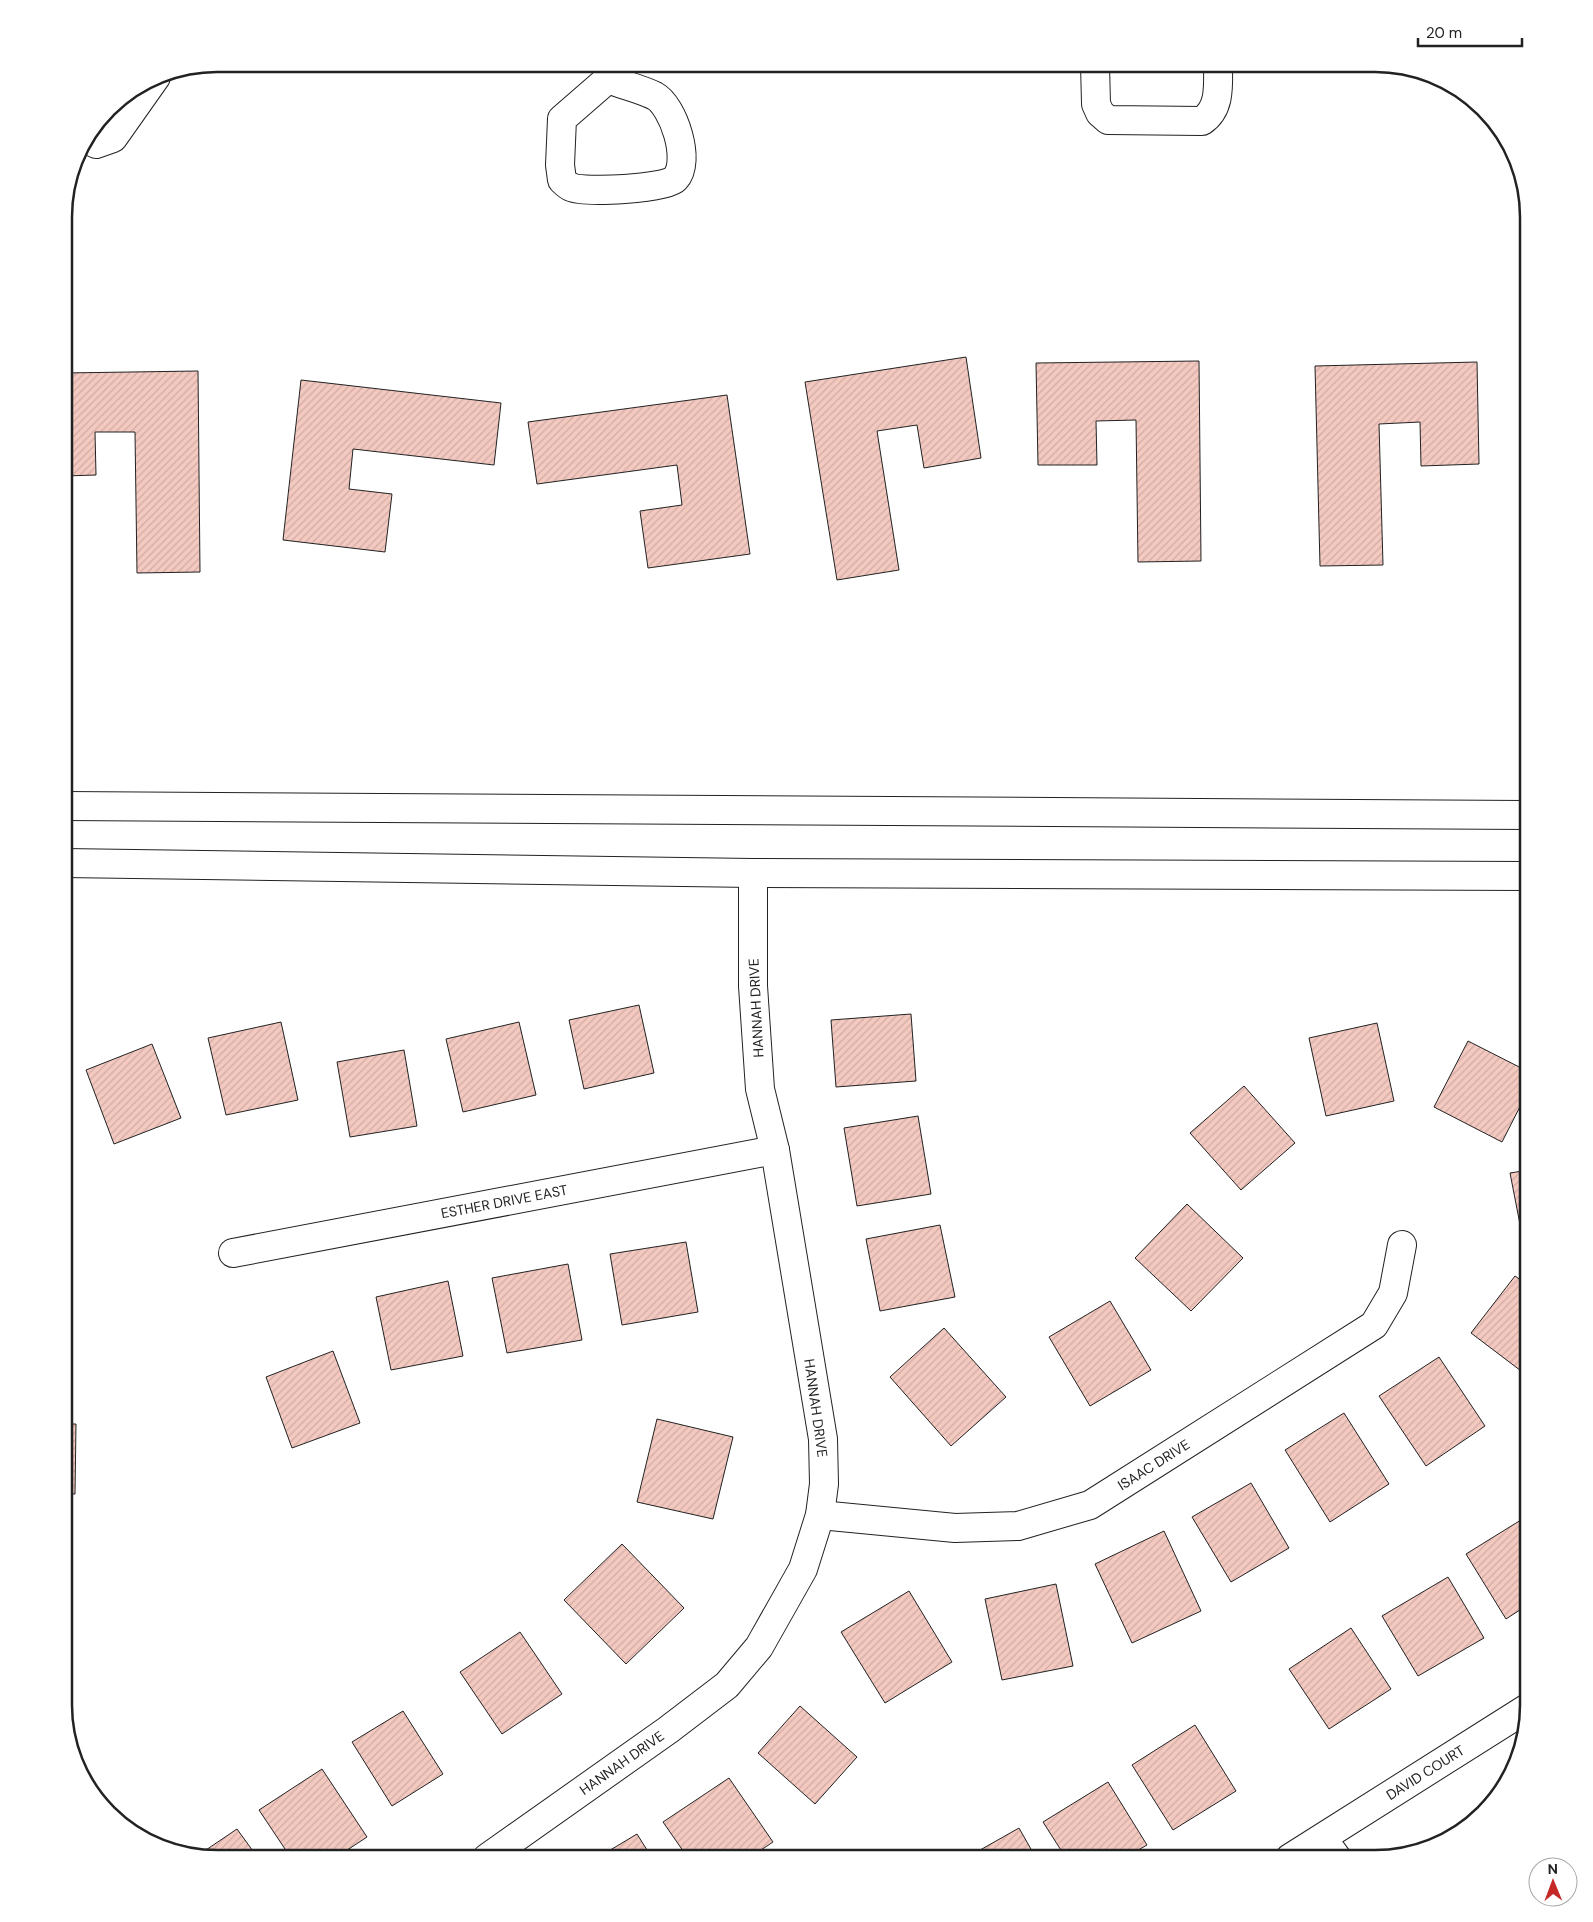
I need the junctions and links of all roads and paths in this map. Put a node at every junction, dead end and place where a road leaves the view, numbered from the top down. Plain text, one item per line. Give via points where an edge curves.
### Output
1 (606, 73) edge
2 (609, 73) edge
3 (1095, 73) edge
4 (1218, 73) edge
5 (146, 92) edge
6 (94, 142) edge
7 (73, 806) edge
8 (1520, 815) edge
9 (73, 863) edge
10 (753, 873) junction
11 (1520, 876) edge
12 (775, 1150) junction
13 (1402, 1244) dead end
14 (233, 1253) dead end
15 (820, 1515) junction
16 (1520, 1713) edge
17 (1330, 1848) edge
18 (498, 1850) edge

1 - 2 street via 562,119 562,180 571,187 616,190 665,184 675,179 682,152 668,110 656,97
3 - 4 street via 1096,104 1108,120 1202,121 1211,115 1218,96
5 - 6 street via 113,138
7 - 8 street
9 - 10 street
10 - 11 street
10 - 12 street, HANNAH DRIVE via 753,986 760,1089
12 - 14 street, ESTHER DRIVE EAST
12 - 15 street, HANNAH DRIVE via 823,1438 824,1484
13 - 15 street, ISAAC DRIVE via 1393,1293 1374,1325 1090,1505 1018,1526 955,1528
15 - 18 street, HANNAH DRIVE via 803,1569 758,1647 727,1685
16 - 17 street, DAVID COURT

